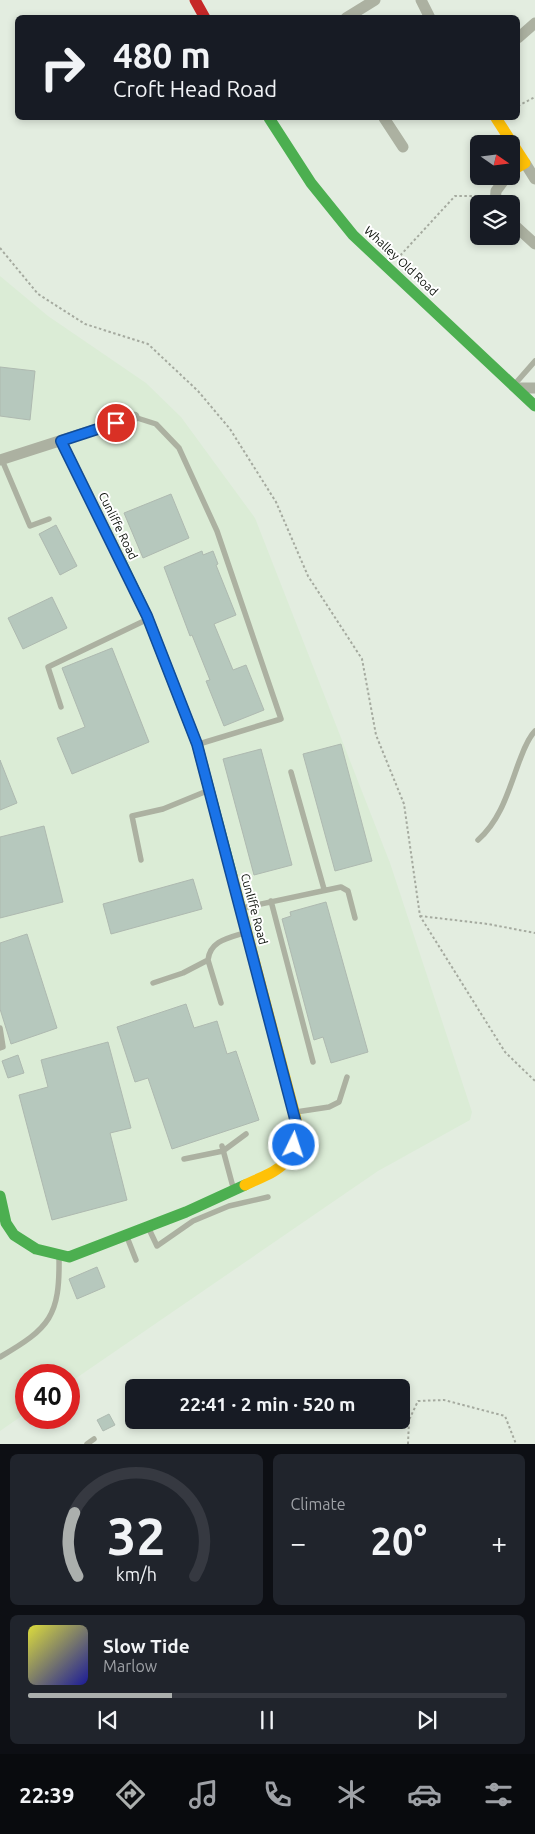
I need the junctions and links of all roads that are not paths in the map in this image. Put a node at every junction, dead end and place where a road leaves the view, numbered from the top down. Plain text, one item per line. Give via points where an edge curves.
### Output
1 (194, 0) edge
2 (375, 0) edge
3 (420, 0) edge
4 (203, 15) edge
5 (351, 15) edge
6 (428, 15) edge
7 (535, 23) edge
8 (520, 36) edge
9 (270, 120) edge
10 (385, 120) edge
11 (497, 120) edge
12 (403, 147) dead end
13 (525, 163) junction
14 (520, 166) edge
15 (535, 179) edge
16 (520, 230) edge
17 (535, 244) edge
18 (535, 361) edge
19 (516, 386) junction
20 (535, 388) edge
21 (535, 406) edge
22 (134, 417) joint
23 (61, 441) junction
24 (1, 460) edge
25 (49, 518) dead end
26 (148, 619) junction
27 (61, 707) dead end
28 (535, 731) edge
29 (197, 744) junction
30 (291, 772) dead end
31 (209, 790) junction
32 (478, 840) dead end
33 (142, 860) dead end
34 (324, 889) junction
35 (271, 901) junction
36 (240, 908) junction
37 (356, 918) dead end
38 (246, 932) junction
39 (208, 960) junction
40 (153, 983) dead end
41 (221, 1003) dead end
42 (0, 1028) edge
43 (0, 1048) edge
44 (313, 1062) dead end
45 (347, 1077) dead end
46 (294, 1112) junction
47 (246, 1134) dead end
48 (222, 1148) junction
49 (184, 1159) dead end
50 (233, 1190) junction
51 (0, 1196) edge
52 (268, 1197) dead end
53 (148, 1227) junction
54 (126, 1235) junction
55 (59, 1257) junction
56 (136, 1260) dead end
57 (0, 1357) edge
58 (94, 1439) dead end
59 (87, 1444) edge

1 - 4 street
2 - 5 street
3 - 6 street
7 - 8 street
9 - 19 street, Whalley Old Road via 311,183 353,234
10 - 12 street
11 - 13 street
13 - 14 street
13 - 15 street
16 - 17 street
18 - 19 lane
19 - 20 street
19 - 21 street, Whalley Old Road
22 - 23 street
22 - 29 lane via 156,424 179,448 217,531 281,718
23 - 24 street
23 - 26 street, Cunliffe Road
24 - 25 lane via 30,526
26 - 27 lane via 48,667
26 - 29 street, Cunliffe Road
28 - 32 lane via 497,817 490,830
29 - 31 street, Cunliffe Road
30 - 34 lane
31 - 33 lane via 164,808 132,816
31 - 36 street, Cunliffe Road
34 - 35 lane
34 - 37 lane via 341,887 348,891
35 - 36 lane
35 - 44 lane
36 - 38 street, Cunliffe Road
38 - 39 lane via 213,945
38 - 46 street, Cunliffe Road
39 - 40 lane
39 - 41 lane
42 - 43 lane via 4,1047
45 - 46 lane via 339,1102 329,1107
46 - 50 street, Cunliffe Road via 296,1135 290,1157 283,1167
47 - 48 lane
48 - 49 lane
48 - 50 lane
50 - 53 street, Cunliffe Road
51 - 55 street via 10,1231 37,1250
52 - 53 lane via 229,1206 193,1222 157,1246
53 - 54 street, Cunliffe Road
54 - 55 street, Cunliffe Road via 80,1254
54 - 56 lane
55 - 57 lane via 58,1296 50,1319 32,1336
58 - 59 lane

